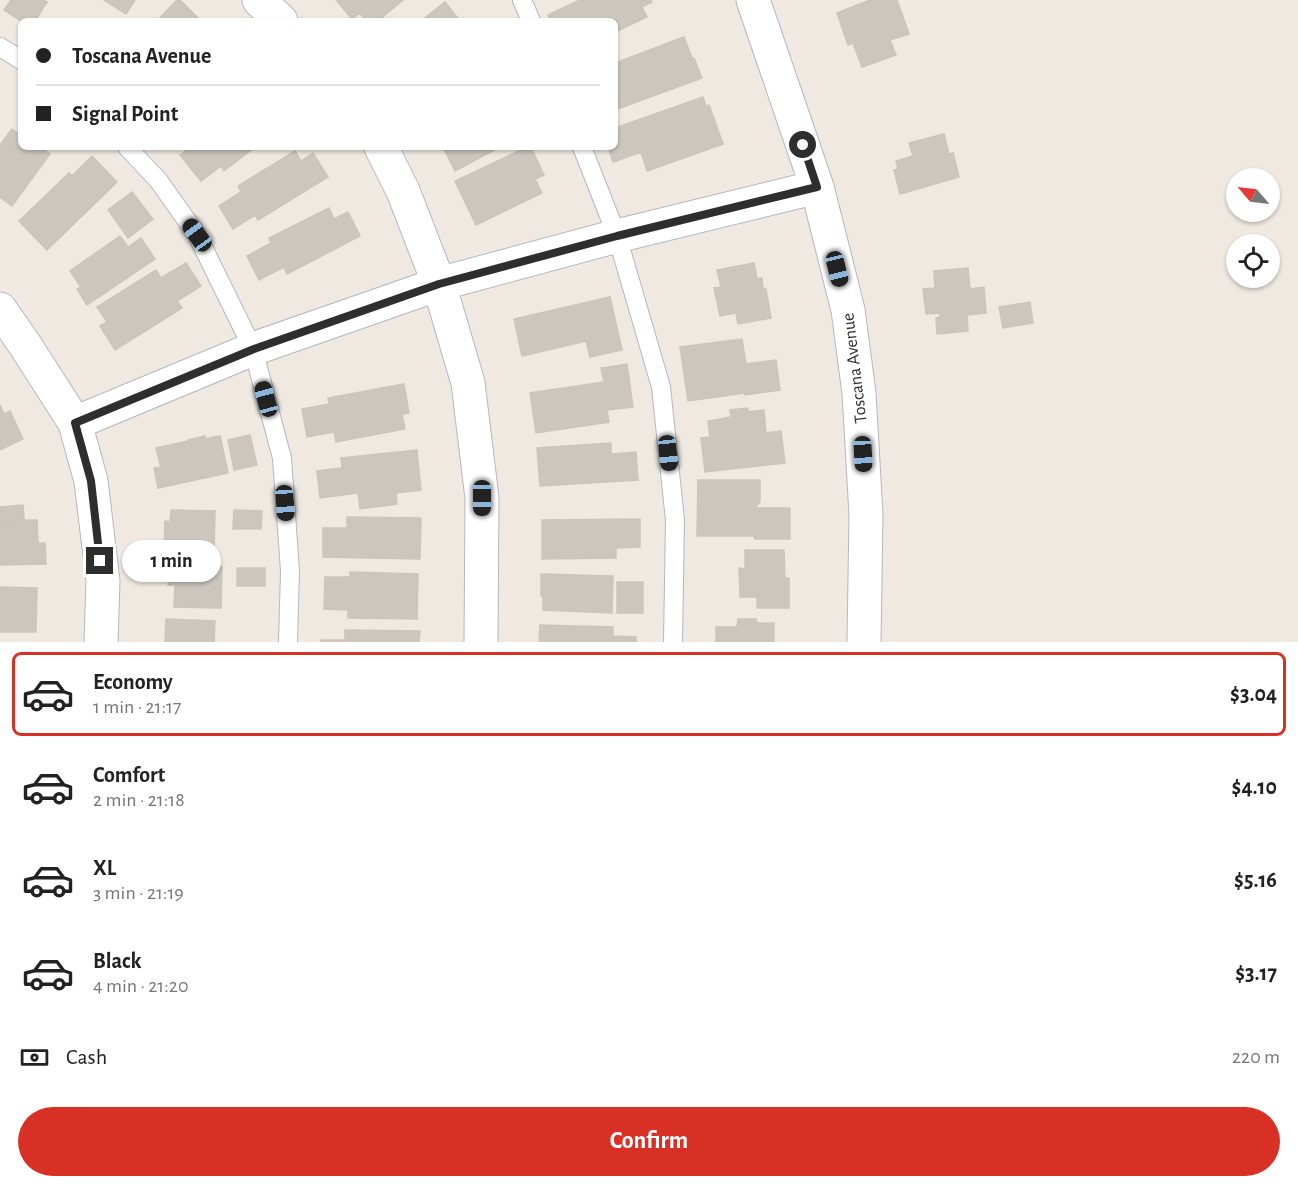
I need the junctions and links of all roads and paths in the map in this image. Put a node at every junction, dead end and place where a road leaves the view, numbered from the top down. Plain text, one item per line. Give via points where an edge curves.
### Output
1 (259, 0) edge
2 (522, 0) edge
3 (753, 0) edge
4 (278, 18) edge
5 (530, 18) edge
6 (0, 47) edge
7 (18, 58) edge
8 (130, 150) edge
9 (382, 150) edge
10 (583, 150) edge
11 (817, 187) junction
12 (617, 236) junction
13 (439, 284) junction
14 (0, 309) edge
15 (254, 349) junction
16 (75, 423) junction
17 (101, 642) edge
18 (288, 642) edge
19 (481, 642) edge
20 (673, 642) edge
21 (864, 642) edge

1 - 4 street
2 - 5 lane
3 - 11 street, Toscana Avenue
6 - 7 lane
8 - 15 lane via 158,180 197,235
9 - 13 street
10 - 12 lane
11 - 12 street
11 - 21 street, Toscana Avenue via 848,310 859,393 866,515
12 - 13 street
12 - 20 lane via 662,387 675,520
13 - 15 street
13 - 19 street via 468,383 482,498
14 - 16 street
15 - 16 street
15 - 18 lane via 282,458 290,571
16 - 17 street via 91,481 103,581

